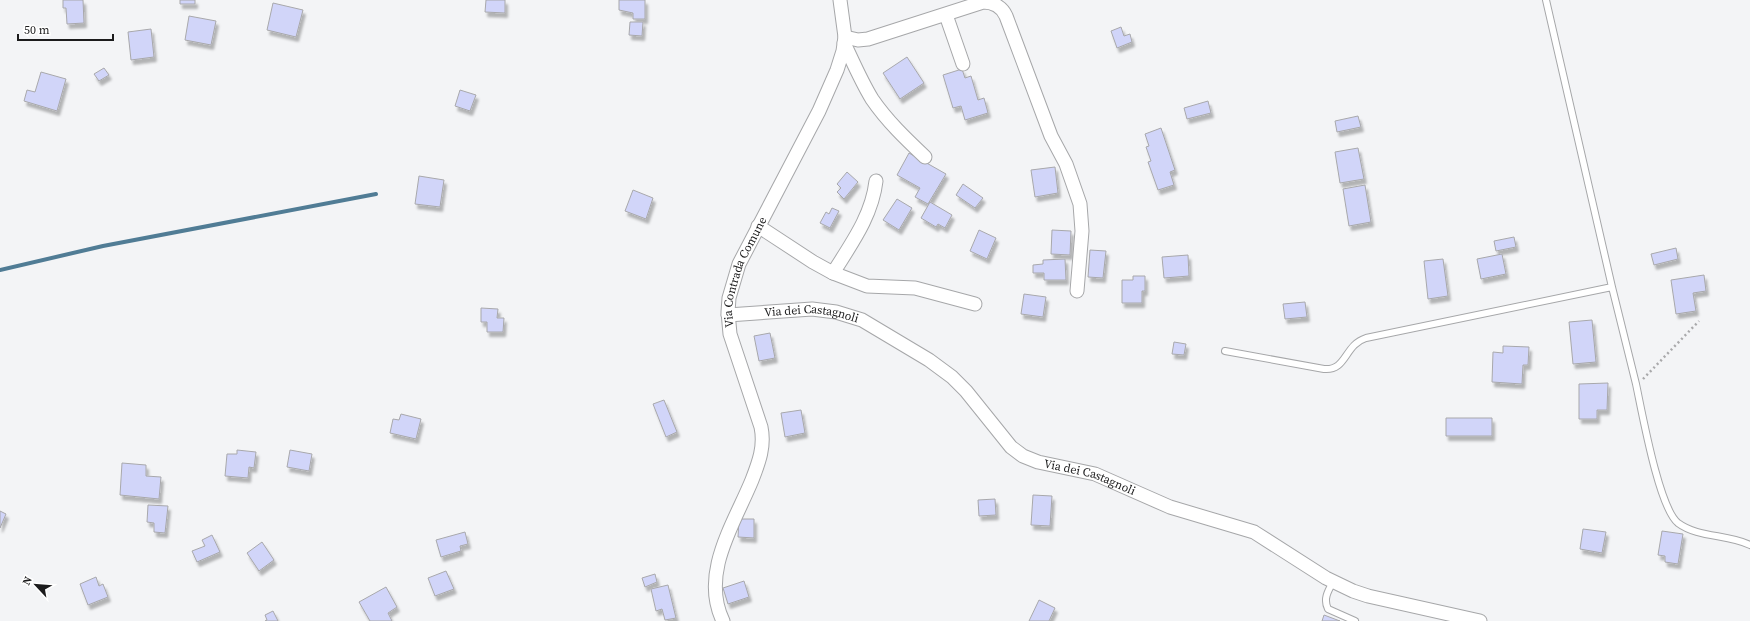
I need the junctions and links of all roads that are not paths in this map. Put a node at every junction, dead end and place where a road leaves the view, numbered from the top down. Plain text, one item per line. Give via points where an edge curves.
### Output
1 (840, 0) edge
2 (1546, 0) edge
3 (989, 1) edge
4 (946, 15) junction
5 (845, 40) junction
6 (963, 64) dead end
7 (925, 157) dead end
8 (876, 180) dead end
9 (758, 226) junction
10 (833, 274) junction
11 (1612, 287) junction
12 (1077, 291) dead end
13 (975, 304) dead end
14 (728, 315) junction
15 (1225, 351) dead end
16 (1750, 545) edge
17 (1334, 582) junction
18 (723, 621) edge
19 (1355, 621) edge
20 (1480, 621) edge

1 - 5 street, Via Contrada Comune
2 - 11 lane
3 - 4 street
3 - 12 street via 1004,12 1080,204 1082,231
4 - 5 street via 868,39
4 - 6 street
5 - 7 street via 860,77 877,105
5 - 9 street, Via Contrada Comune via 840,63 824,99
8 - 10 street via 868,214
9 - 10 street
9 - 14 street, Via Contrada Comune via 736,272 729,298
10 - 13 street via 866,286 915,288
11 - 15 lane via 1366,338 1354,344 1341,364 1334,368 1324,369
11 - 16 lane via 1649,448 1672,516 1691,530 1740,540
14 - 17 street, Via dei Castagnoli via 812,309 836,312 862,320 952,377 1011,447 1023,456 1038,462 1095,474 1178,510 1254,532
14 - 18 street, Via Contrada Comune via 733,343 763,440 762,452 754,475 716,568 716,596
17 - 19 lane via 1326,597 1328,609
17 - 20 street, Via dei Castagnoli via 1368,596

